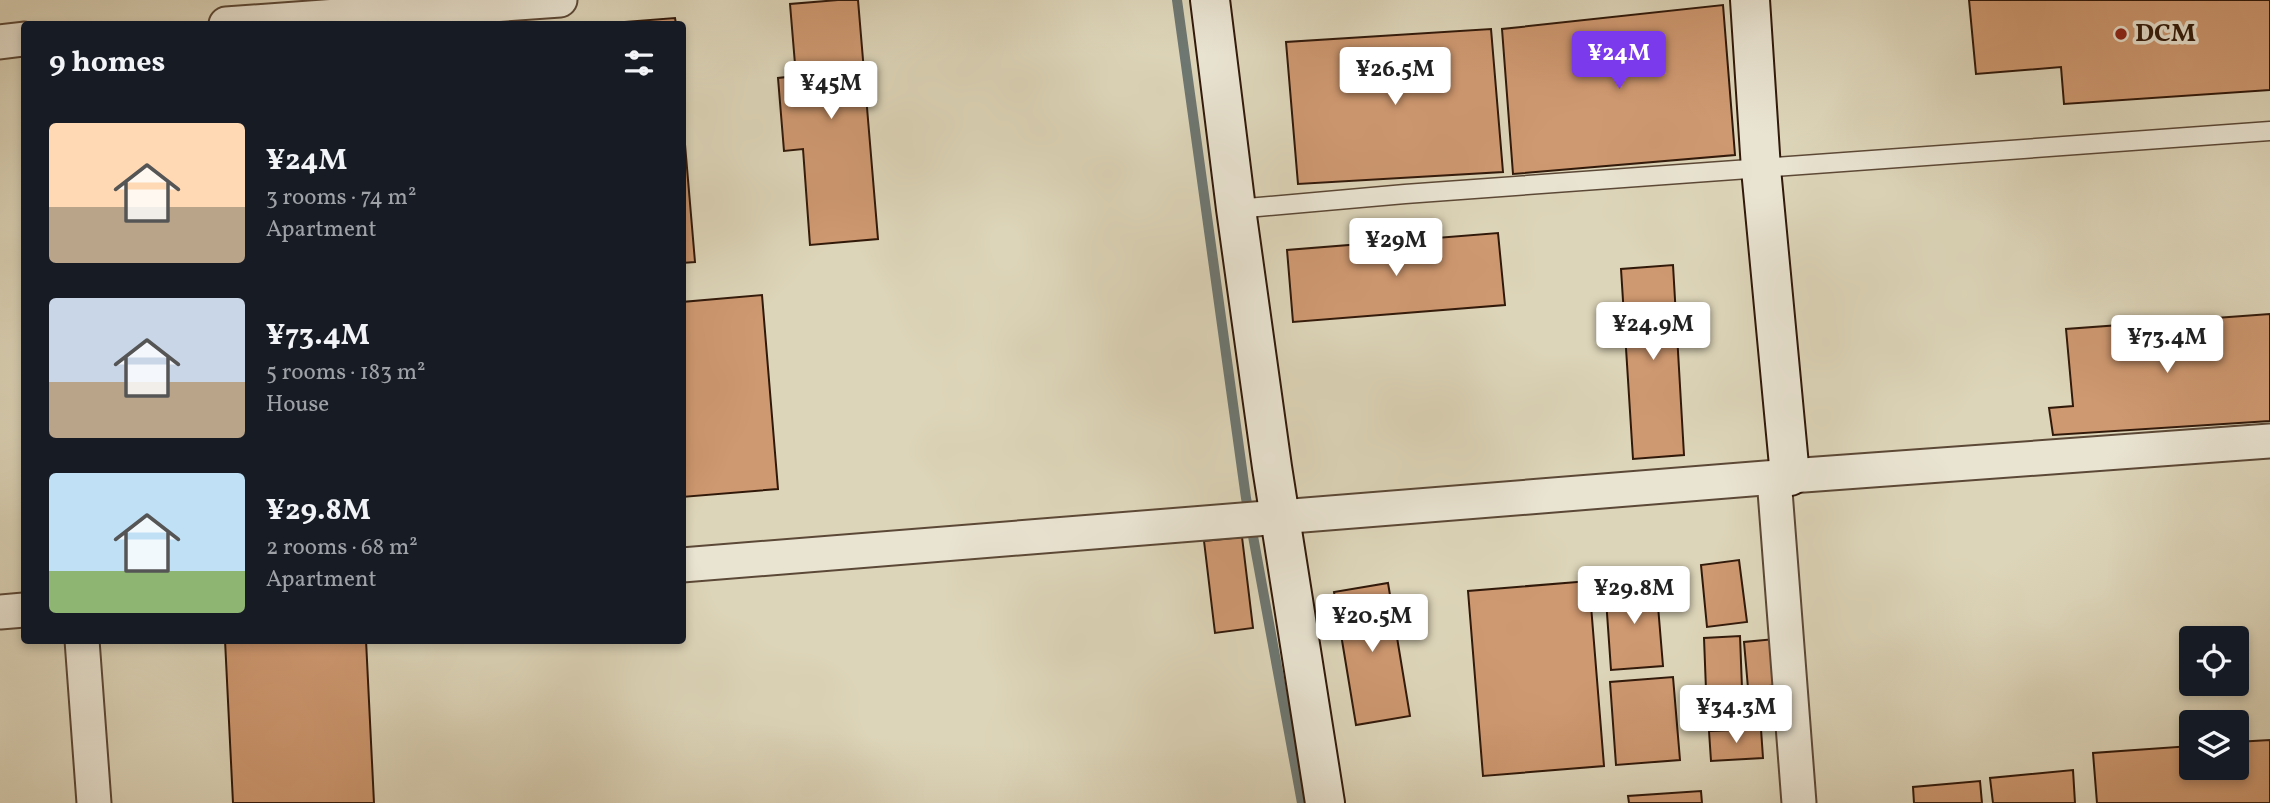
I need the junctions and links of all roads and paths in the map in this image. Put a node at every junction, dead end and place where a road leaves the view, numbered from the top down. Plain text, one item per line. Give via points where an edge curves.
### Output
1 (560, 0) edge
2 (1210, 0) edge
3 (1750, 0) edge
4 (268, 21) edge
5 (21, 40) edge
6 (0, 42) edge
7 (2270, 131) edge
8 (1761, 169) junction
9 (1236, 209) junction
10 (2270, 441) edge
11 (1782, 477) junction
12 (1280, 517) junction
13 (686, 565) edge
14 (21, 610) edge
15 (0, 612) edge
16 (82, 644) edge
17 (94, 803) edge
18 (1325, 803) edge
19 (1799, 803) edge

1 - 4 street
2 - 9 street
3 - 8 street
5 - 6 street
7 - 8 lane
8 - 9 lane
8 - 11 street
9 - 12 street
10 - 11 street
11 - 12 street
11 - 19 street
12 - 13 street
12 - 18 street
14 - 15 street
16 - 17 street

